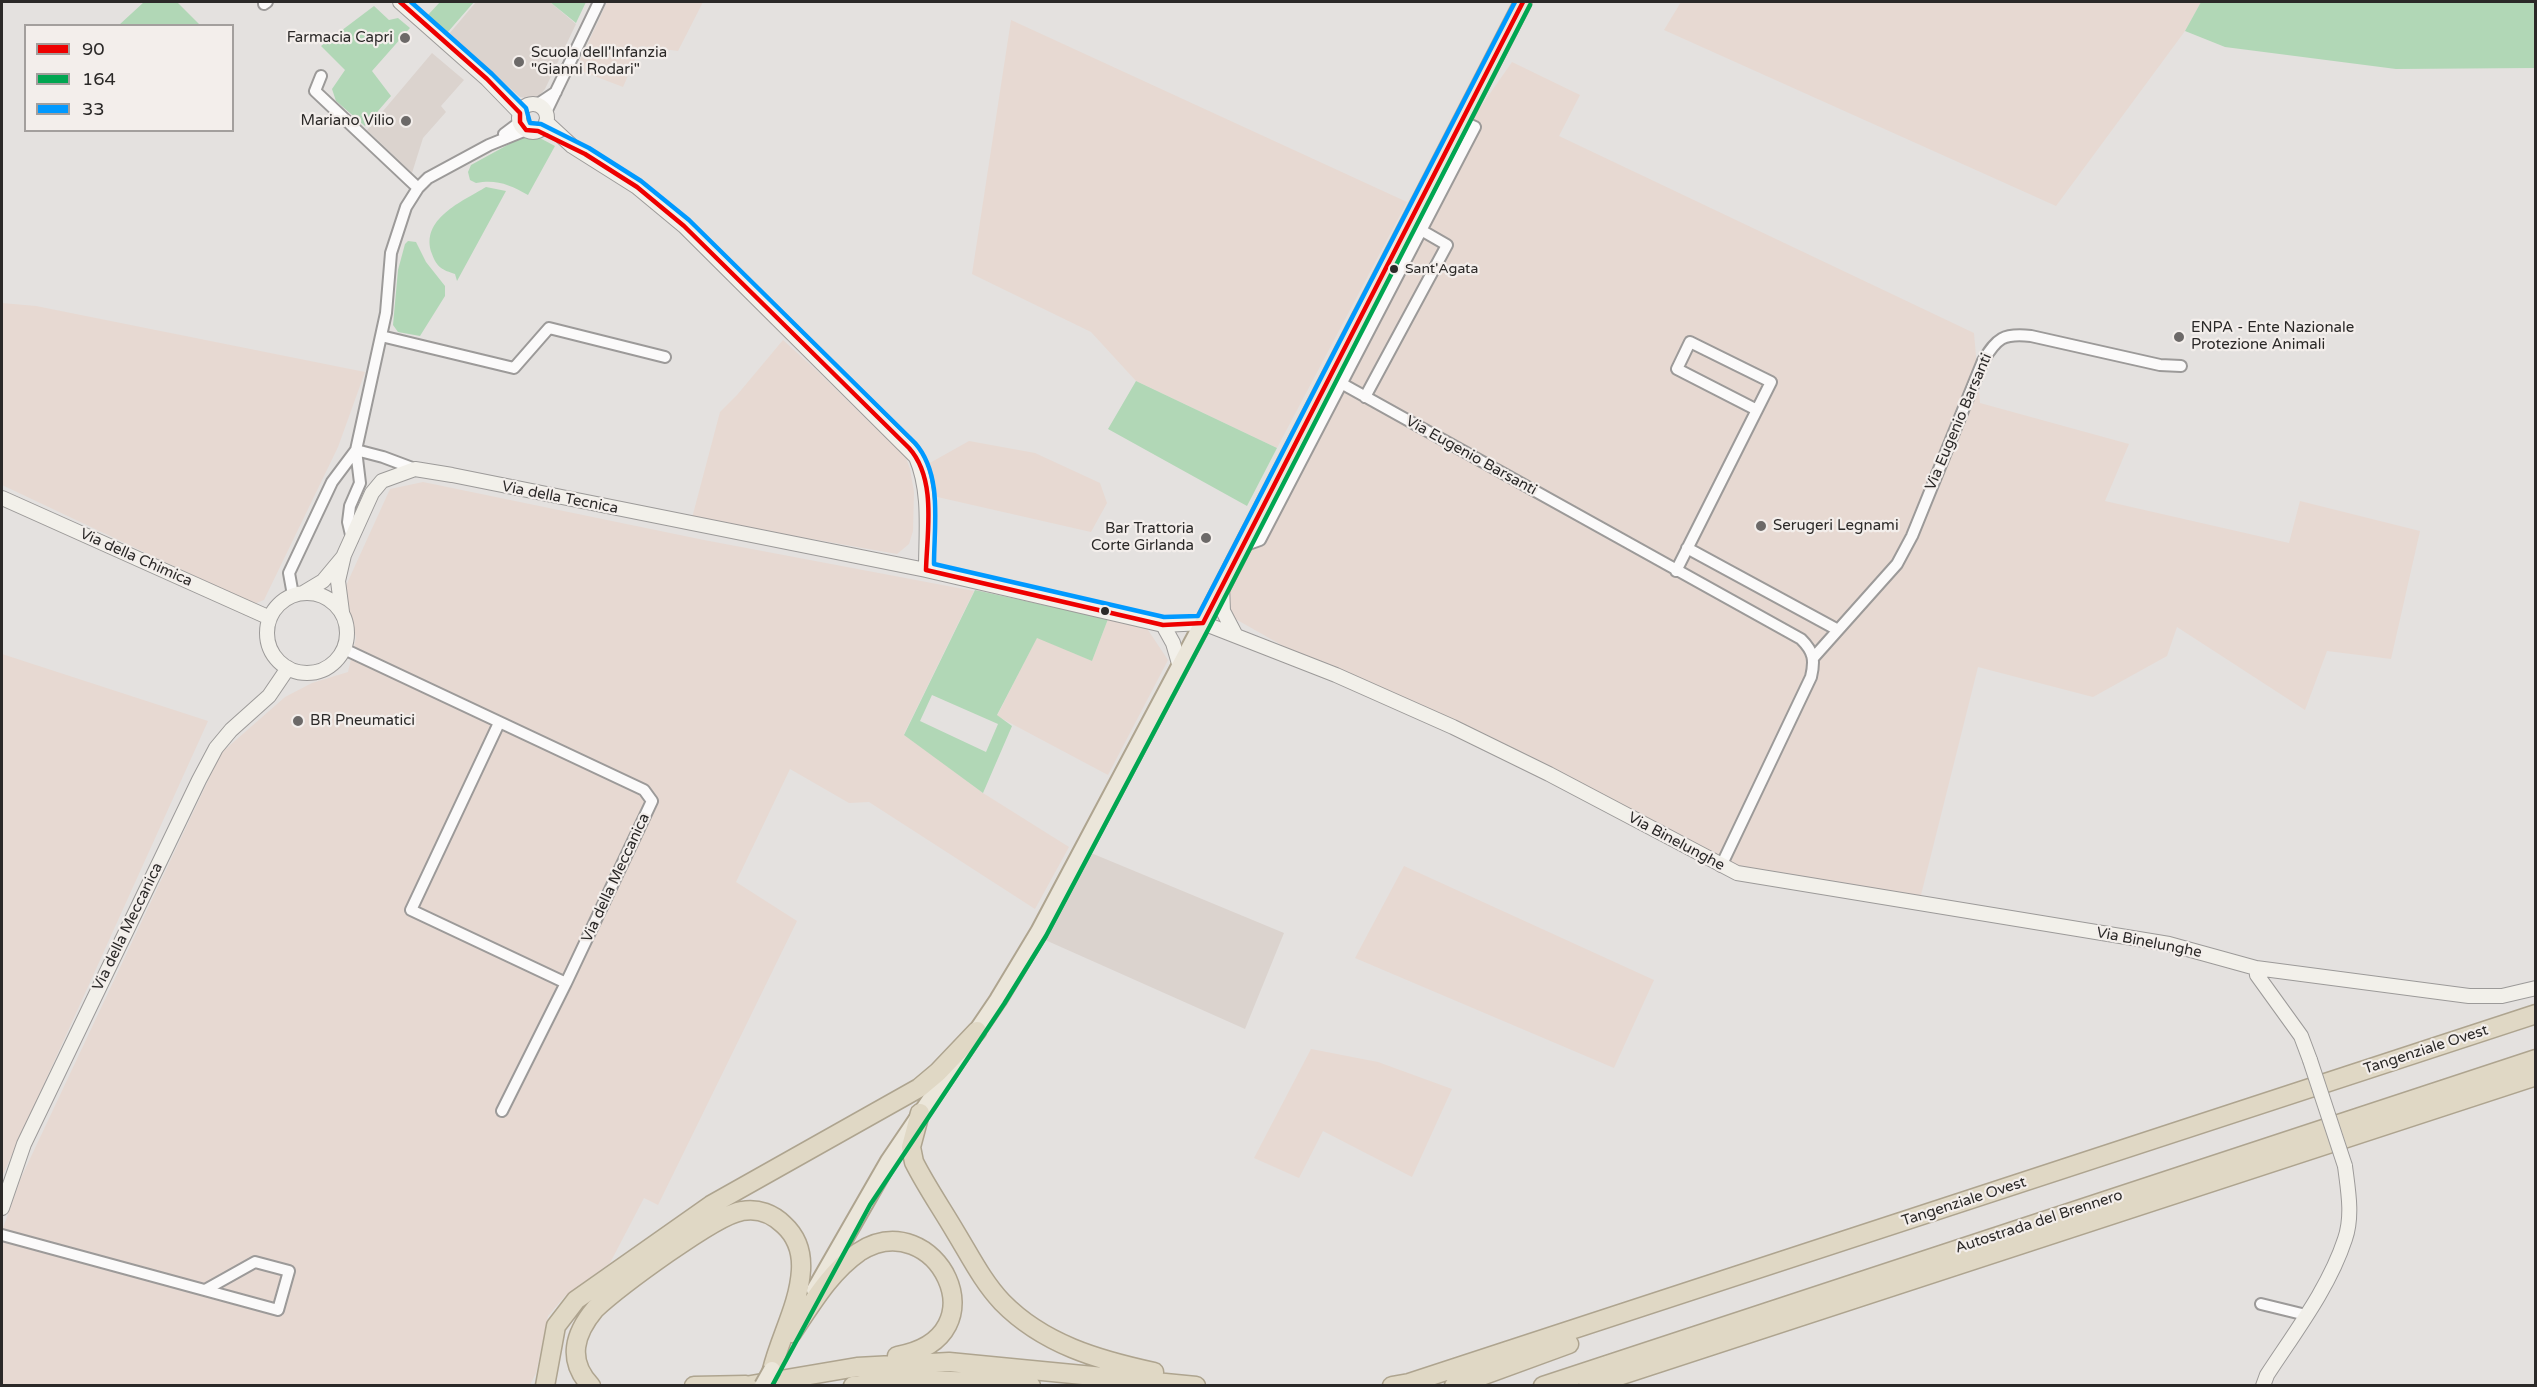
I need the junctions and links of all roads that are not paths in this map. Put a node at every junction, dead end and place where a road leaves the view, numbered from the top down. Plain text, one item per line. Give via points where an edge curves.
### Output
1 (400, 2) edge
2 (599, 2) edge
3 (1523, 2) edge
4 (321, 76) dead end
5 (532, 117) junction
6 (1461, 120) junction
7 (418, 188) junction
8 (1420, 230) junction
9 (381, 336) junction
10 (665, 357) dead end
11 (2181, 366) dead end
12 (1335, 380) junction
13 (1365, 397) junction
14 (1757, 410) junction
15 (356, 450) junction
16 (415, 469) junction
17 (2, 498) edge
18 (352, 538) junction
19 (1687, 548) junction
20 (344, 555) junction
21 (926, 570) junction
22 (1676, 571) junction
23 (1222, 585) junction
24 (298, 594) junction
25 (342, 612) junction
26 (270, 618) junction
27 (1203, 623) junction
28 (1163, 625) junction
29 (1839, 630) junction
30 (1235, 634) junction
31 (344, 649) junction
32 (1814, 657) junction
33 (1180, 667) junction
34 (288, 668) junction
35 (499, 723) junction
36 (1721, 866) junction
37 (2256, 968) junction
38 (566, 983) junction
39 (2535, 988) edge
40 (2535, 1014) edge
41 (2535, 1026) edge
42 (977, 1031) junction
43 (2535, 1059) edge
44 (2535, 1077) edge
45 (502, 1111) dead end
46 (920, 1113) junction
47 (2, 1208) edge
48 (2, 1235) edge
49 (205, 1290) junction
50 (2261, 1304) dead end
51 (2306, 1315) junction
52 (789, 1328) junction
53 (816, 1374) junction
54 (767, 1378) edge
55 (745, 1385) edge
56 (545, 1386) edge
57 (591, 1386) edge
58 (694, 1386) edge
59 (853, 1386) edge
60 (1031, 1386) edge
61 (1196, 1386) edge
62 (1202, 1386) edge
63 (1392, 1386) edge
64 (1455, 1386) edge
65 (1543, 1386) edge
66 (1588, 1386) edge
67 (2263, 1386) edge

1 - 5 street
2 - 5 street via 556,92
3 - 6 main road
4 - 7 street via 315,91
5 - 7 street via 428,178
5 - 21 street via 637,187 684,226 916,457 926,494
6 - 8 street via 1475,127
6 - 12 main road
7 - 9 street via 405,207 392,253
8 - 12 street
8 - 13 street via 1447,245
9 - 10 street via 514,368 549,328
9 - 15 street
11 - 29 street, Via Eugenio Barsanti via 2160,365 2031,336 2014,334 1998,340 1983,361 1898,564
12 - 13 street, Via Eugenio Barsanti
12 - 23 main road via 1264,518 1242,546
13 - 22 street, Via Eugenio Barsanti
14 - 14 street via 1677,369 1690,342 1771,382
14 - 19 street
15 - 16 street, Via della Tecnica
15 - 18 street via 360,483 350,506
15 - 24 street via 332,482 289,573
16 - 18 street via 382,481 372,493
16 - 21 street, Via della Tecnica
17 - 26 street, Via della Chimica
18 - 20 street
19 - 22 street
19 - 29 street
20 - 24 street via 323,581
20 - 25 street via 338,581
21 - 28 street, Via della Tecnica
22 - 32 street, Via Eugenio Barsanti via 1801,639
23 - 27 main road
23 - 30 street via 1223,611
24 - 25 street via 318,594
24 - 26 street via 284,601
25 - 31 street via 347,636
26 - 34 street via 270,646
27 - 28 street, Via della Tecnica
27 - 30 street, Via Binelunghe
27 - 33 main road
28 - 33 street
29 - 32 street, Via Eugenio Barsanti
30 - 36 street, Via Binelunghe via 1464,733
31 - 34 street via 320,670 310,673
31 - 35 street, Via della Meccanica
32 - 36 street, Via Eugenio Barsanti via 1811,677
33 - 42 main road via 1039,932
34 - 47 street, Via della Meccanica via 269,696 216,748 199,780 24,1144
35 - 38 street, Via della Meccanica via 644,790 652,801
35 - 38 street via 411,910
36 - 37 street, Via Binelunghe via 1737,873 2169,944
37 - 39 street, Via Binelunghe via 2469,996 2502,996
37 - 51 street, bridge via 2301,1036 2345,1166 2349,1196 2346,1238
38 - 45 street, Via della Meccanica
40 - 63 highway, Tangenziale Ovest via 1671,1299
41 - 64 highway, Tangenziale Ovest via 1555,1349
42 - 46 main road
42 - 56 highway via 919,1088 711,1205 576,1300 556,1326
43 - 65 highway, Autostrada del Brennero
44 - 66 highway, Autostrada del Brennero
46 - 52 main road
46 - 62 highway via 911,1147 914,1161 1001,1301 1039,1332 1083,1353 1182,1377
48 - 49 street
49 - 49 street via 278,1310 289,1271 255,1262
50 - 51 street
51 - 67 street
52 - 53 highway via 836,1272 870,1247 891,1242 912,1246 929,1254 944,1271 952,1294 952,1312 948,1326 935,1341 917,1352
52 - 54 highway
52 - 57 highway via 801,1269 795,1237 771,1215 756,1210 734,1213 712,1224 607,1298 585,1321 576,1353 580,1372
53 - 55 highway
53 - 61 highway via 877,1365 949,1362
55 - 58 highway
59 - 60 highway via 945,1379

